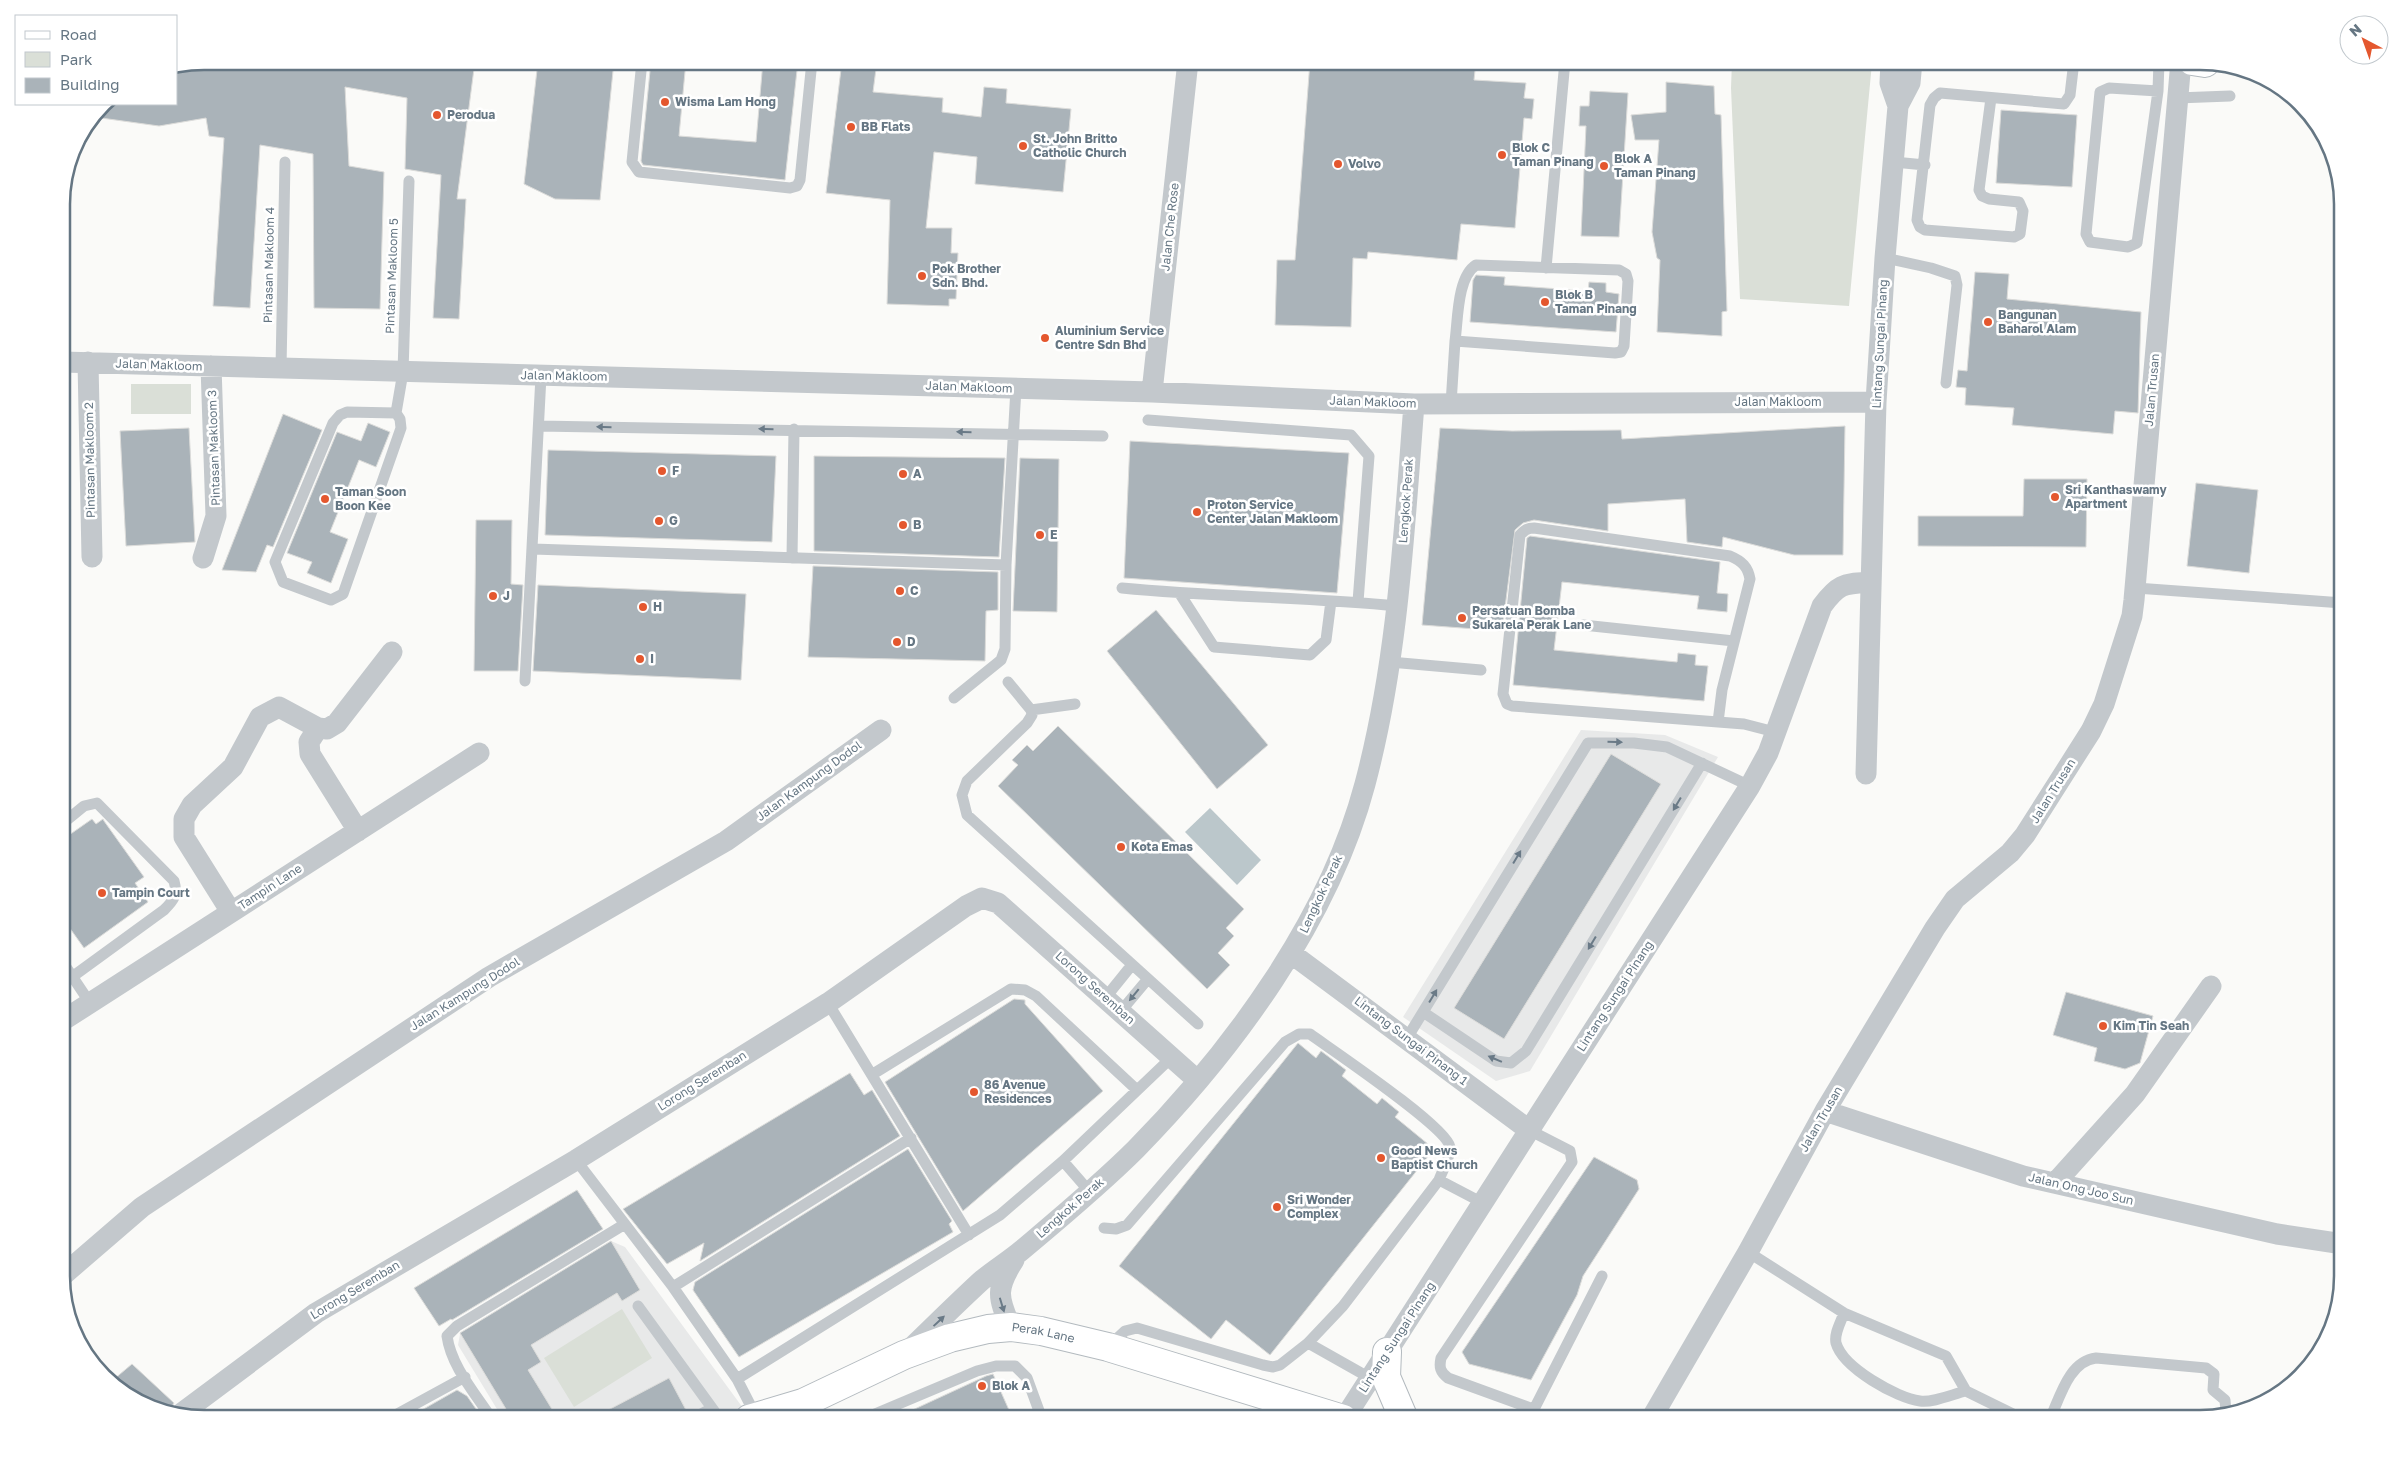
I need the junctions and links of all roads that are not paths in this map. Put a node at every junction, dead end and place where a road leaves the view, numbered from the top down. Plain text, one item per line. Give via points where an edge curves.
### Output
1 (641, 70) edge
2 (811, 70) edge
3 (1187, 70) edge
4 (1564, 70) edge
5 (1891, 70) edge
6 (1911, 70) edge
7 (2073, 70) edge
8 (2161, 70) edge
9 (2177, 70) edge
10 (2167, 95) junction
11 (2230, 96) dead end
12 (1992, 98) junction
13 (1898, 106) junction
14 (285, 162) dead end
15 (1894, 162) junction
16 (1925, 165) junction
17 (409, 181) dead end
18 (1885, 258) junction
19 (1546, 268) junction
20 (1455, 341) junction
21 (70, 362) edge
22 (88, 362) junction
23 (211, 366) junction
24 (281, 368) junction
25 (403, 372) junction
26 (541, 376) junction
27 (1946, 383) dead end
28 (1016, 388) junction
29 (1152, 392) junction
30 (1876, 402) junction
31 (1414, 404) junction
32 (1452, 404) junction
33 (396, 414) junction
34 (1148, 420) dead end
35 (539, 426) junction
36 (794, 430) junction
37 (1012, 433) junction
38 (1103, 436) dead end
39 (533, 549) junction
40 (92, 557) dead end
41 (203, 558) dead end
42 (792, 558) junction
43 (1006, 564) junction
44 (1871, 582) junction
45 (1122, 588) dead end
46 (2136, 588) junction
47 (1180, 594) junction
48 (1331, 601) junction
49 (1358, 602) junction
50 (2334, 602) edge
51 (1398, 606) junction
52 (1583, 625) dead end
53 (1734, 641) junction
54 (392, 652) dead end
55 (1390, 662) junction
56 (1481, 670) dead end
57 (525, 681) dead end
58 (1008, 682) dead end
59 (954, 698) dead end
60 (1075, 704) dead end
61 (1031, 710) junction
62 (1718, 722) junction
63 (318, 728) junction
64 (881, 730) dead end
65 (1776, 732) junction
66 (479, 753) dead end
67 (1702, 763) junction
68 (1866, 774) dead end
69 (1750, 786) junction
70 (70, 817) edge
71 (358, 831) junction
72 (231, 912) junction
73 (1292, 954) junction
74 (1131, 966) junction
75 (70, 973) edge
76 (72, 976) junction
77 (1147, 980) junction
78 (2211, 986) dead end
79 (1106, 997) junction
80 (828, 1002) junction
81 (90, 1003) junction
82 (1121, 1011) junction
83 (1423, 1012) junction
84 (70, 1016) edge
85 (1198, 1024) dead end
86 (1406, 1038) junction
87 (1172, 1057) junction
88 (873, 1074) junction
89 (1197, 1080) junction
90 (1137, 1090) junction
91 (1825, 1111) junction
92 (1529, 1130) junction
93 (911, 1138) junction
94 (576, 1160) junction
95 (1063, 1162) junction
96 (1439, 1180) junction
97 (2055, 1183) junction
98 (1090, 1191) junction
99 (1483, 1203) junction
100 (626, 1224) junction
101 (1104, 1228) dead end
102 (969, 1236) junction
103 (2334, 1243) edge
104 (1020, 1252) junction
105 (1748, 1252) junction
106 (70, 1269) edge
107 (1602, 1276) dead end
108 (673, 1287) junction
109 (638, 1306) dead end
110 (1844, 1314) junction
111 (1011, 1327) junction
112 (1308, 1343) junction
113 (1108, 1348) junction
114 (1387, 1352) junction
115 (904, 1355) junction
116 (465, 1377) junction
117 (1370, 1378) junction
118 (737, 1379) junction
119 (1966, 1391) junction
120 (2226, 1407) edge
121 (712, 1408) joint
122 (187, 1409) edge
123 (404, 1410) edge
124 (486, 1410) edge
125 (708, 1410) edge
126 (751, 1410) edge
127 (804, 1410) edge
128 (884, 1410) edge
129 (1039, 1410) edge
130 (1314, 1410) edge
131 (1350, 1410) edge
132 (1400, 1410) edge
133 (1522, 1410) edge
134 (1533, 1410) edge
135 (1656, 1410) edge
136 (2005, 1410) edge
137 (2054, 1410) edge

1 - 2 lane via 632,162 639,172 790,188 797,186 800,180
3 - 29 street, Jalan Che Rose
4 - 19 lane
5 - 13 street, Lintang Sungai Pinang via 1890,83
6 - 13 street, Lintang Sungai Pinang via 1910,83
7 - 12 lane via 2070,95 2064,104
8 - 10 lane
9 - 10 street, Jalan Trusan
10 - 10 lane via 2137,243 2128,247 2090,242 2086,234 2100,92 2109,88
10 - 11 lane
10 - 46 street, Jalan Trusan
12 - 16 lane via 1940,93 1934,98 1930,106
12 - 16 lane via 1979,190 1989,199 2019,202 2023,211 2020,234 2014,237 1920,227 1917,220
13 - 15 street, Lintang Sungai Pinang
14 - 24 lane, Pintasan Makloom 4
15 - 16 lane
15 - 18 street, Lintang Sungai Pinang
17 - 25 lane, Pintasan Makloom 5
18 - 27 lane via 1956,276 1958,285
18 - 30 street, Lintang Sungai Pinang
19 - 20 lane via 1476,265 1468,270
19 - 20 lane via 1620,270 1626,274 1624,346 1621,352
20 - 32 lane
21 - 22 street, Jalan Makloom
22 - 23 street, Jalan Makloom
22 - 40 street, Pintasan Makloom 2
23 - 24 street, Jalan Makloom
23 - 41 street, Pintasan Makloom 3 via 216,516
24 - 25 street, Jalan Makloom
25 - 26 street, Jalan Makloom
25 - 33 lane, Pintasan Makloom 5
26 - 28 street, Jalan Makloom
26 - 35 lane
28 - 29 street, Jalan Makloom
28 - 37 lane
29 - 31 street, Jalan Makloom
30 - 32 street, Jalan Makloom
30 - 44 street, Lintang Sungai Pinang
31 - 32 street, Jalan Makloom
31 - 51 street, Lengkok Perak
33 - 33 lane, Pintasan Makloom 5 via 401,428 343,594 331,600 284,582 275,562 333,423 347,412
34 - 49 lane via 1350,435 1369,456
36 -> 35 lane
35 - 39 lane
37 -> 36 lane
36 - 42 lane
37 - 38 lane
37 - 43 lane
39 - 42 lane
39 - 57 lane
42 - 43 lane
43 - 59 lane via 1005,649 1001,660
44 - 65 street, Lintang Sungai Pinang via 1850,583 1834,590 1822,606
44 - 68 street, Lintang Sungai Pinang
45 - 47 lane
46 - 50 lane
46 - 91 street, Jalan Trusan via 2132,616 2104,704 2091,730 2025,835 2010,853 1955,898
47 - 48 lane
47 - 48 lane via 1214,647 1310,654 1326,640
48 - 49 lane
49 - 51 lane
51 - 55 street, Lengkok Perak
52 - 53 lane
53 - 62 lane
53 - 62 lane via 1750,579 1749,571 1737,559 1534,528 1528,528 1520,536 1503,694 1507,704
54 - 63 street via 337,723 327,729
55 - 56 lane
55 - 73 street, Lengkok Perak via 1364,787 1333,874
58 - 61 lane
60 - 61 lane
61 - 74 lane via 1027,723 966,781 963,806 967,815
62 - 65 lane
63 - 71 street via 309,742 310,754
63 - 72 street via 279,707 260,717 233,767 192,805 184,818 184,837
64 - 106 street, Jalan Kampung Dodol via 726,841 489,977 142,1207
65 - 69 street, Lintang Sungai Pinang
66 - 71 street, Tampin Lane
67 - 69 lane
83 -> 67 lane via 1588,743 1667,747
67 -> 83 lane via 1526,1051 1511,1063 1496,1061
69 - 92 street, Lintang Sungai Pinang
70 - 76 lane via 84,806 96,803 174,881 177,891 175,900 164,910
71 - 72 street, Tampin Lane
72 - 81 street, Tampin Lane
73 - 86 street, Lintang Sungai Pinang 1
73 - 89 street, Lengkok Perak
74 - 77 lane
74 - 79 lane
75 - 76 lane
76 - 81 lane
77 -> 82 lane
77 - 85 lane
78 - 97 street via 2135,1094
79 - 80 street, Lorong Seremban via 998,903 982,898
79 - 82 street, Lorong Seremban
80 - 88 lane
80 - 94 street, Lorong Seremban
81 - 84 street, Tampin Lane
82 - 87 street, Lorong Seremban
83 - 86 lane
86 - 92 street, Lintang Sungai Pinang 1
87 - 89 street, Lorong Seremban
87 - 90 lane
88 - 90 lane via 1011,988 1036,996
88 - 93 lane
89 - 98 street, Lengkok Perak via 1136,1149
90 - 95 lane
91 - 97 street, Jalan Ong Joo Sun via 2024,1176
91 - 105 street, Jalan Trusan
92 - 99 street, Lintang Sungai Pinang
92 - 133 lane via 1570,1151 1572,1162 1439,1366 1448,1378
93 - 102 lane
93 - 108 lane
94 - 100 lane
94 - 122 street, Lorong Seremban via 316,1313
95 - 98 lane
95 - 102 lane via 1000,1215
96 - 99 lane
96 - 101 lane via 1450,1152 1447,1141 1407,1103 1310,1034 1299,1034 1285,1042 1127,1225 1116,1229
96 - 112 lane via 1342,1306
97 - 103 street, Jalan Ong Joo Sun via 2278,1234
98 - 104 street, Lengkok Perak
99 - 114 street, Lintang Sungai Pinang
100 - 108 lane
100 - 116 lane via 457,1326 447,1336 449,1347
102 - 118 lane
104 -> 111 street, Lengkok Perak via 1002,1279 999,1294
115 -> 104 street, Lengkok Perak via 983,1280
105 - 110 lane
105 - 135 street, Jalan Trusan
107 - 134 lane
108 - 118 lane
109 - 121 lane
110 - 119 lane via 1946,1356
110 - 119 lane via 1836,1336 1837,1344 1869,1379 1922,1402
111 - 113 street, Perak Lane
111 - 115 street, Perak Lane via 950,1338
112 - 113 lane via 1273,1367 1137,1328 1126,1331
112 - 117 lane
113 - 130 street, Perak Lane
114 - 117 street, Lintang Sungai Pinang
114 - 132 street via 1386,1377
115 - 127 street, Perak Lane
116 - 123 lane
116 - 124 lane
117 - 131 street, Lintang Sungai Pinang
118 - 126 lane
119 - 136 lane
120 - 137 lane via 2225,1400 2213,1390 2214,1374 2206,1368 2096,1358 2079,1364
121 - 125 lane
128 - 129 lane via 977,1371 1015,1366 1027,1378

